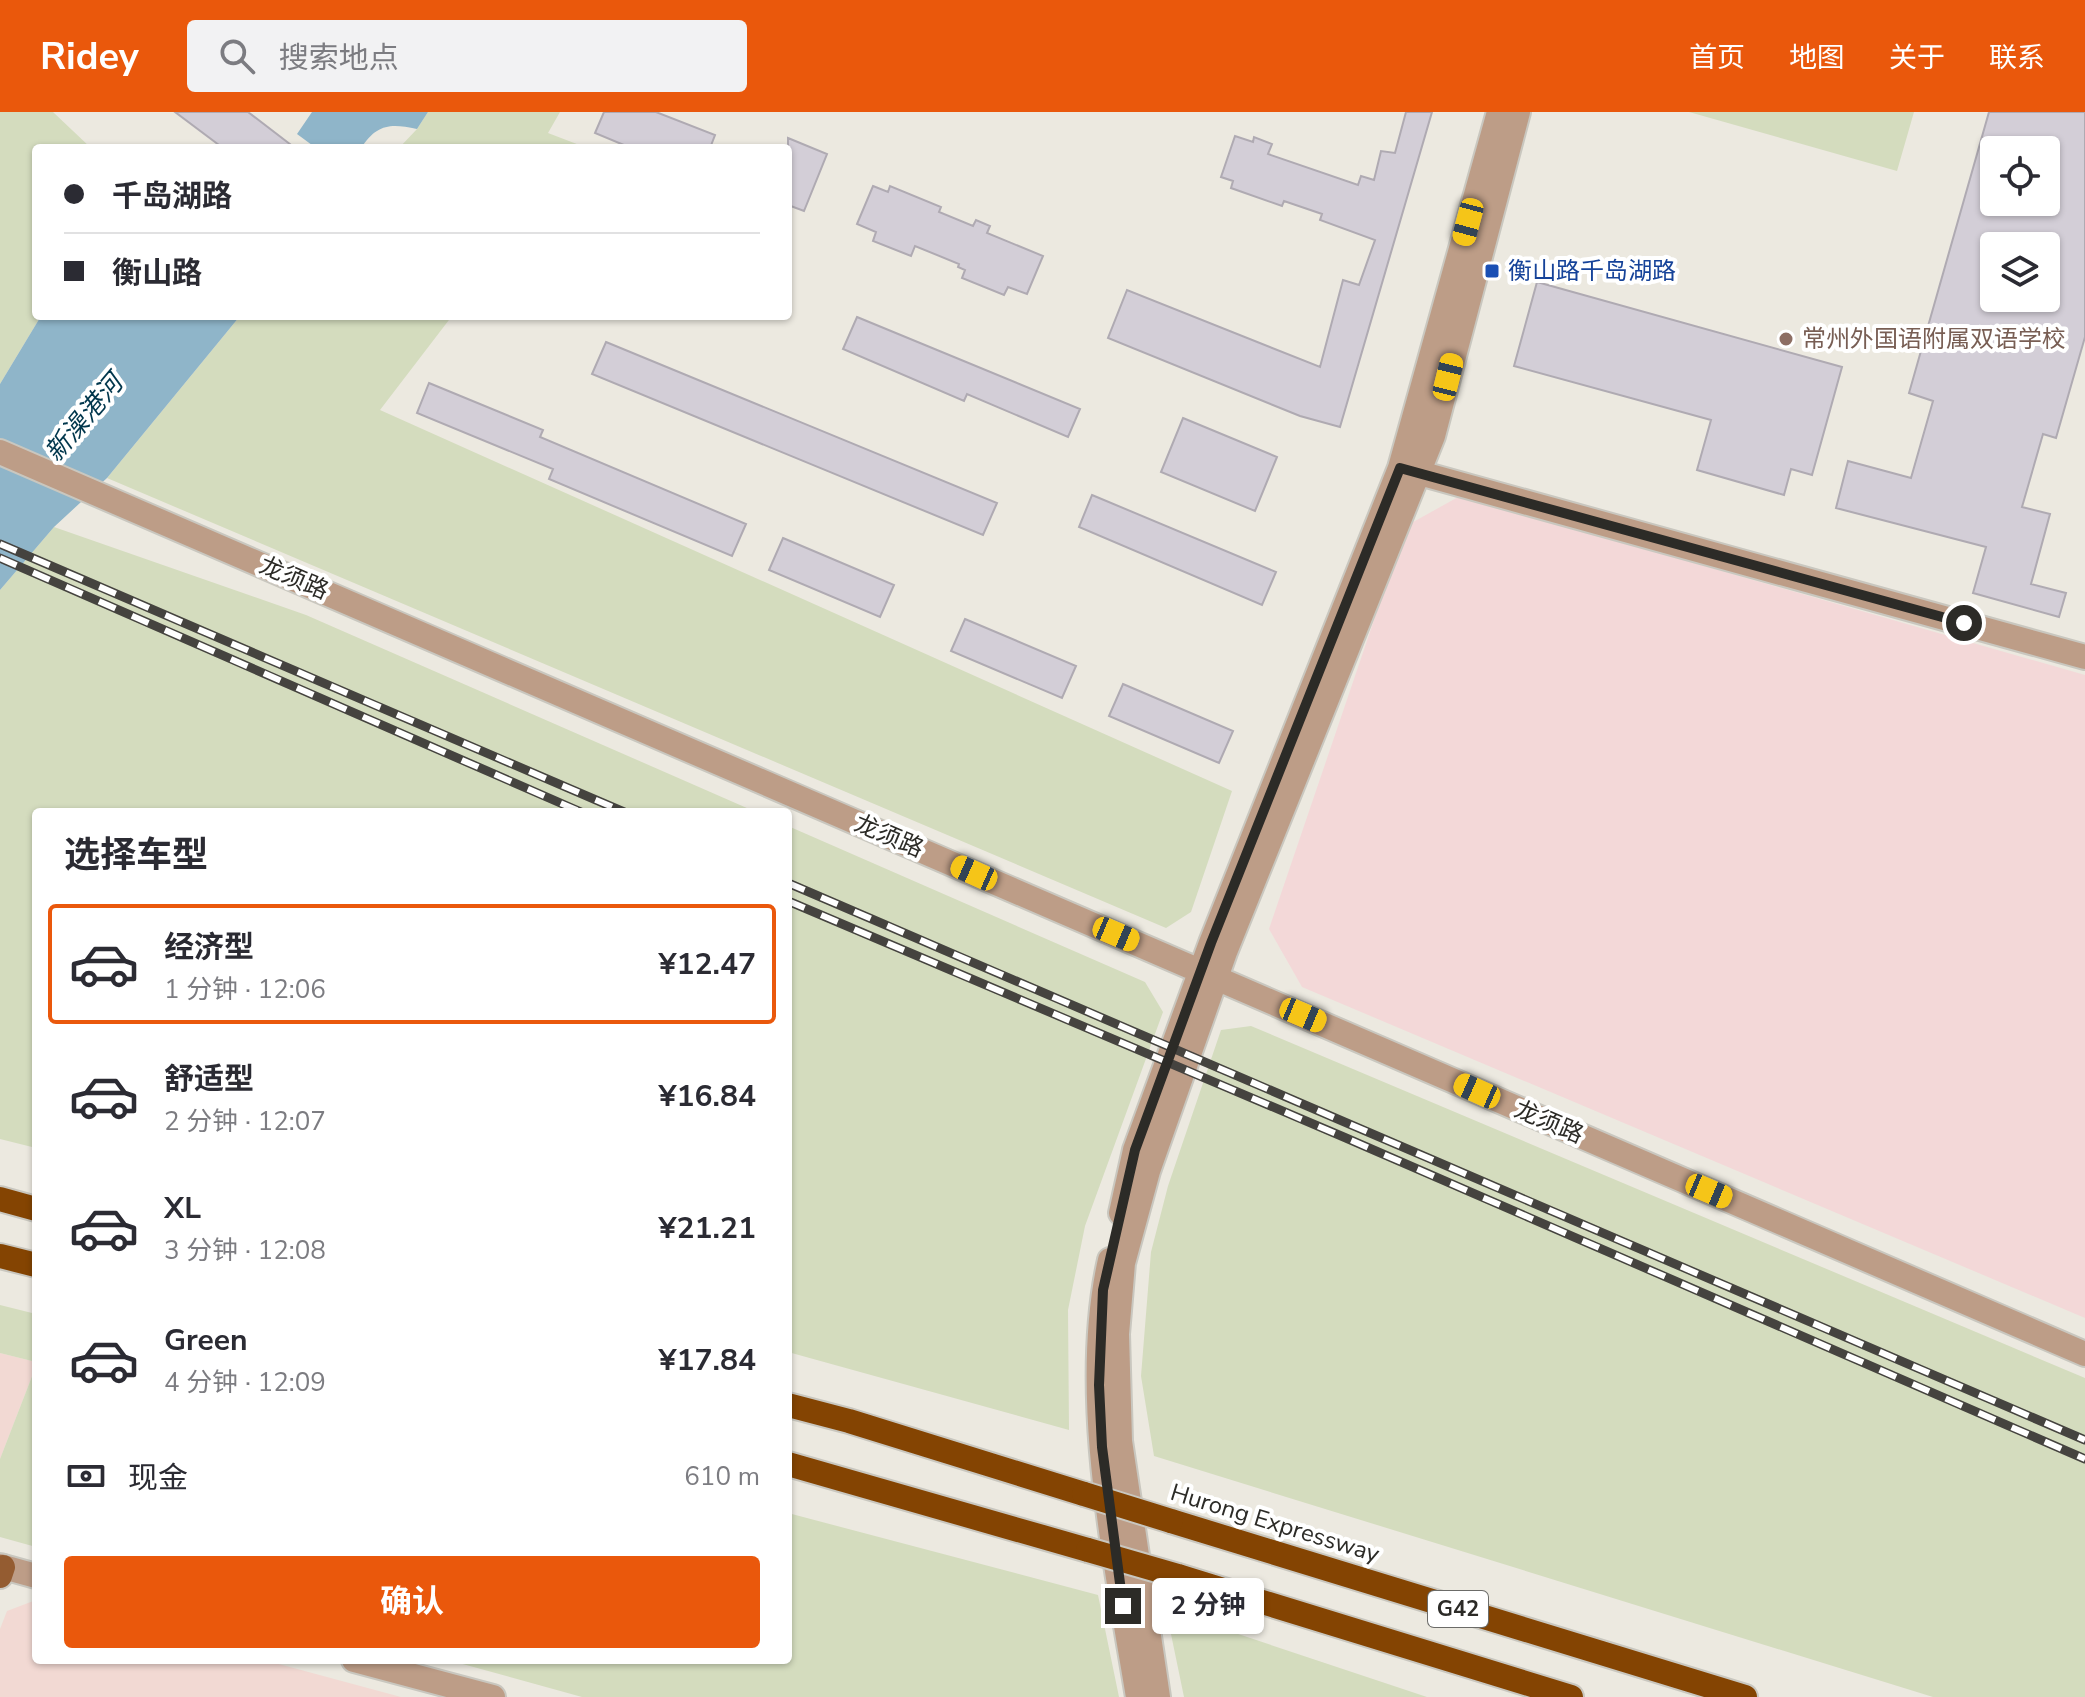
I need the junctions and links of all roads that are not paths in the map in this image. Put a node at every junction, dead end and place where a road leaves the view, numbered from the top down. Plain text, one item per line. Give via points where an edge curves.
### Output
1 (1499, 112) edge
2 (1518, 112) edge
3 (0, 452) edge
4 (1409, 470) junction
5 (2085, 657) edge
6 (1208, 974) junction
7 (0, 1199) edge
8 (32, 1208) edge
9 (0, 1256) edge
10 (32, 1264) edge
11 (2085, 1354) edge
12 (792, 1406) edge
13 (792, 1465) edge
14 (1, 1570) edge
15 (32, 1575) edge
16 (369, 1664) edge
17 (493, 1697) edge
18 (1138, 1697) edge
19 (1158, 1697) edge
20 (1571, 1697) edge
21 (1745, 1697) edge

1 - 4 street
2 - 4 street via 1433,436
3 - 6 street, 龙须路
4 - 5 street
4 - 6 street
6 - 11 street, 龙须路
6 - 18 street via 1135,1150 1103,1290 1102,1447
6 - 19 street via 1123,1263 1117,1334 1120,1441
7 - 8 highway
9 - 10 highway
12 - 21 highway, Hurong Expressway / G42, bridge
13 - 20 highway, G42, bridge
14 - 15 street
16 - 17 street

